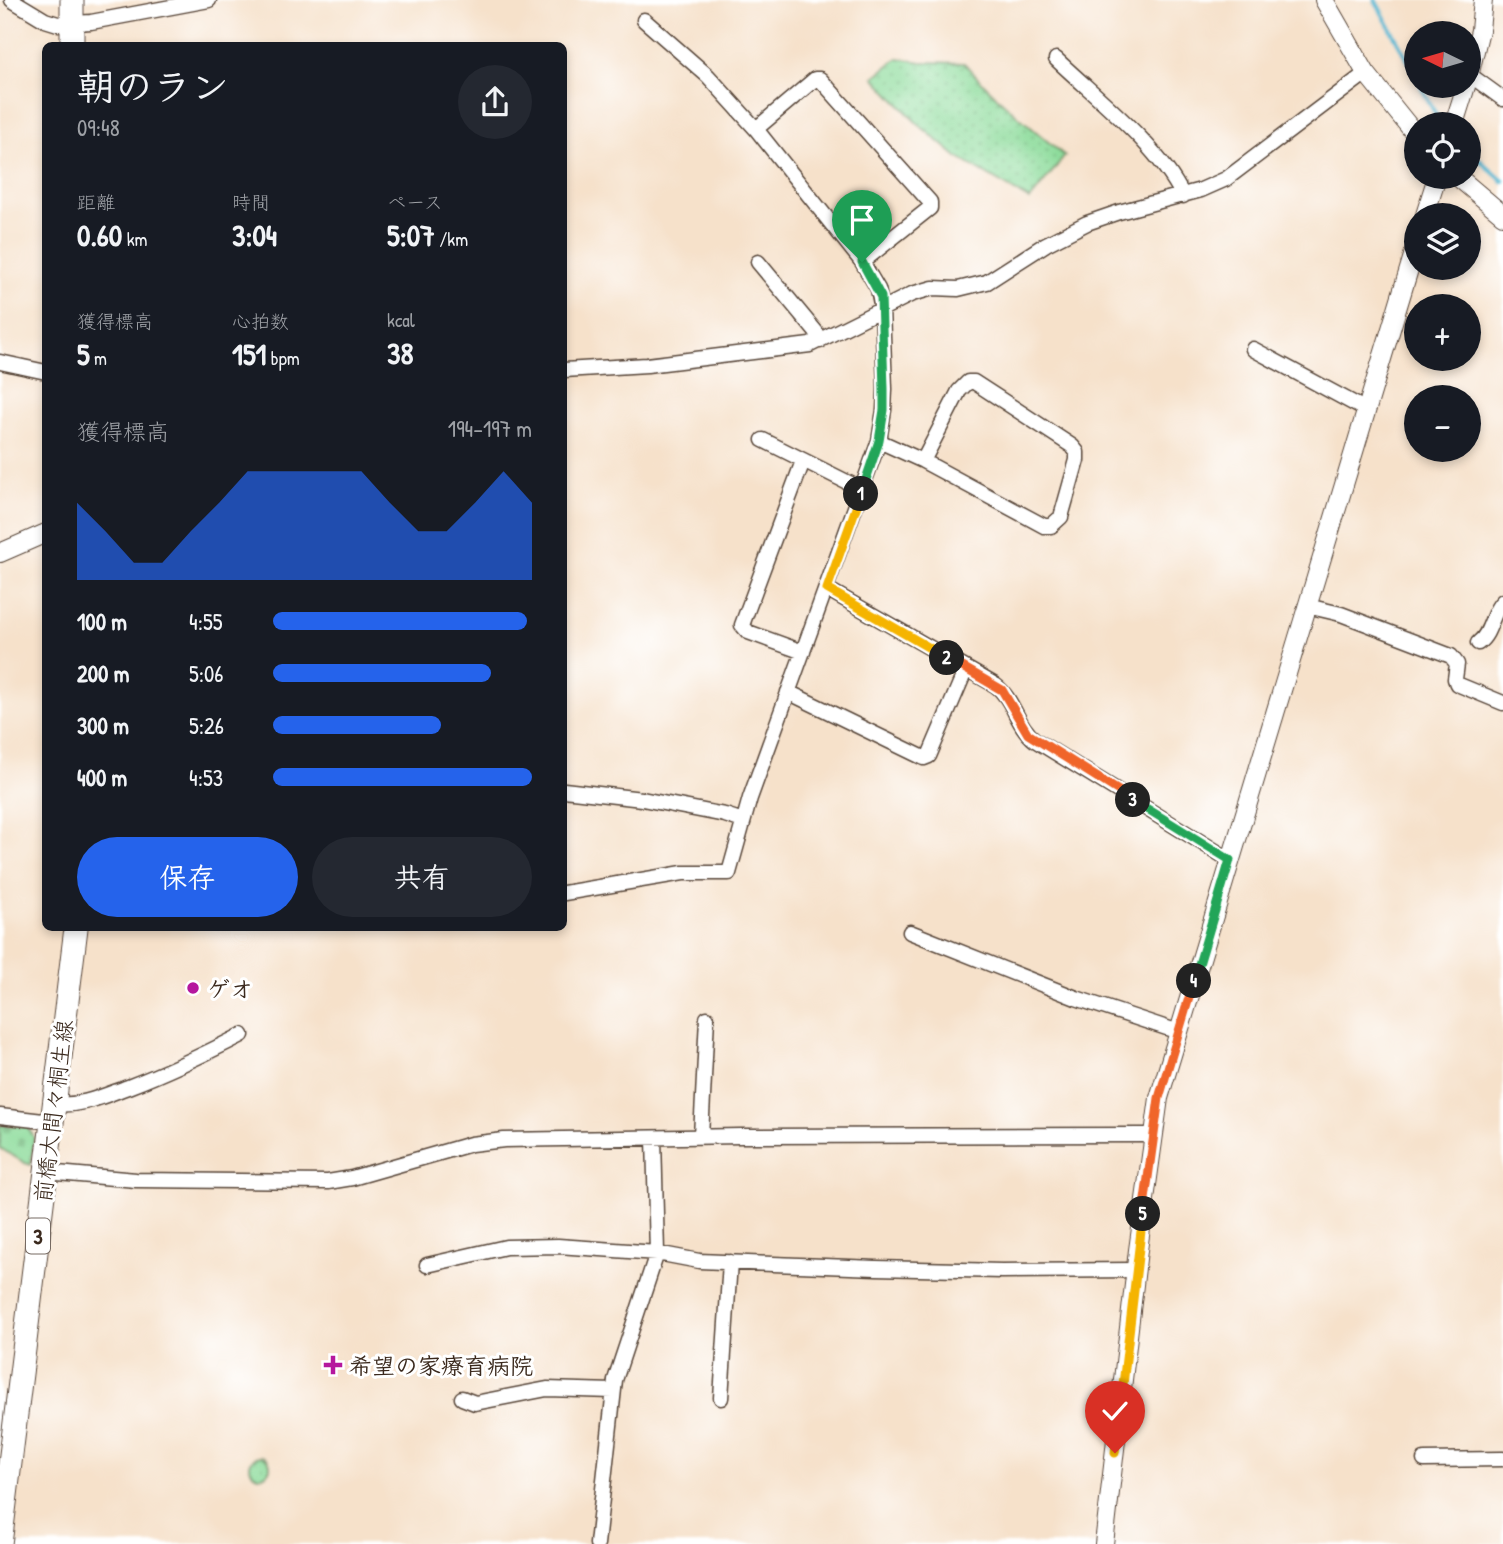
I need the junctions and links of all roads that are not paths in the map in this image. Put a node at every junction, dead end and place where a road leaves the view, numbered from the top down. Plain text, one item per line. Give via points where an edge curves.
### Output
1 (12, 0) edge
2 (72, 0) edge
3 (209, 0) edge
4 (1324, 0) edge
5 (1483, 0) edge
6 (645, 20) dead end
7 (1481, 21) edge
8 (72, 34) edge
9 (1056, 59) dead end
10 (1366, 73) junction
11 (1481, 87) edge
12 (1503, 99) edge
13 (1404, 120) edge
14 (757, 129) junction
15 (1472, 189) edge
16 (1183, 195) junction
17 (1503, 215) edge
18 (758, 262) dead end
19 (862, 262) junction
20 (1406, 280) edge
21 (882, 309) junction
22 (820, 341) junction
23 (1253, 349) dead end
24 (0, 362) edge
25 (567, 370) edge
26 (42, 371) edge
27 (1366, 410) junction
28 (763, 440) dead end
29 (879, 441) junction
30 (803, 461) junction
31 (923, 461) junction
32 (863, 490) junction
33 (42, 535) edge
34 (0, 553) edge
35 (827, 589) junction
36 (1503, 601) edge
37 (1307, 606) junction
38 (1478, 643) dead end
39 (803, 652) junction
40 (966, 669) junction
41 (788, 692) junction
42 (1503, 703) edge
43 (567, 790) edge
44 (743, 821) junction
45 (1230, 860) junction
46 (567, 892) edge
47 (76, 931) edge
48 (910, 932) dead end
49 (707, 1018) dead end
50 (1179, 1031) junction
51 (242, 1035) dead end
52 (53, 1113) junction
53 (0, 1115) edge
54 (1153, 1135) junction
55 (701, 1136) junction
56 (654, 1138) junction
57 (46, 1172) junction
58 (657, 1253) junction
59 (730, 1262) junction
60 (427, 1265) dead end
61 (1135, 1270) junction
62 (613, 1391) junction
63 (462, 1398) dead end
64 (721, 1398) dead end
65 (1503, 1459) edge
66 (1424, 1460) dead end
67 (0, 1544) edge
68 (597, 1544) edge
69 (1104, 1544) edge

1 - 8 street
2 - 8 main road
3 - 8 street via 91,22
4 - 10 street
5 - 7 street
6 - 14 street via 708,76
9 - 16 street via 1139,138
10 - 13 street
10 - 16 street via 1234,174
11 - 12 street
14 - 19 street
14 - 19 street via 820,79 930,202 930,208
15 - 17 street
16 - 21 street via 1075,228 978,286 926,290
18 - 22 street
19 - 21 street
20 - 27 street
21 - 22 street
21 - 29 street via 884,410
22 - 25 street via 727,357
23 - 27 street
24 - 26 street
27 - 37 street
28 - 30 street
29 - 31 street
29 - 32 street
30 - 32 street
30 - 39 street via 742,625 748,632
31 - 31 street via 1051,526 1061,517 1077,452 968,382
32 - 35 street
33 - 34 street
35 - 39 street
35 - 40 street
36 - 38 street
37 - 42 street via 1341,614 1451,656 1456,659 1457,684
37 - 45 street
39 - 41 street
40 - 41 street via 929,756 924,758
40 - 45 street via 1002,690 1021,726 1035,740
41 - 44 street
43 - 44 street via 642,799
44 - 46 street via 729,873 683,873
45 - 50 street
47 - 52 main road, 前橋大間々桐生線 / 3
48 - 50 street via 1076,998
49 - 55 street
50 - 54 street
51 - 52 street via 159,1075
52 - 53 street
52 - 57 main road, 前橋大間々桐生線 / 3
54 - 55 street
54 - 61 street
55 - 56 street
56 - 57 street via 482,1142 328,1182 135,1180
56 - 58 street
57 - 67 main road, 前橋大間々桐生線 / 3
58 - 59 street
58 - 60 street via 506,1247
58 - 62 street
59 - 61 street
59 - 64 street
61 - 69 street
62 - 63 street via 547,1389 475,1403
62 - 68 street
65 - 66 street

